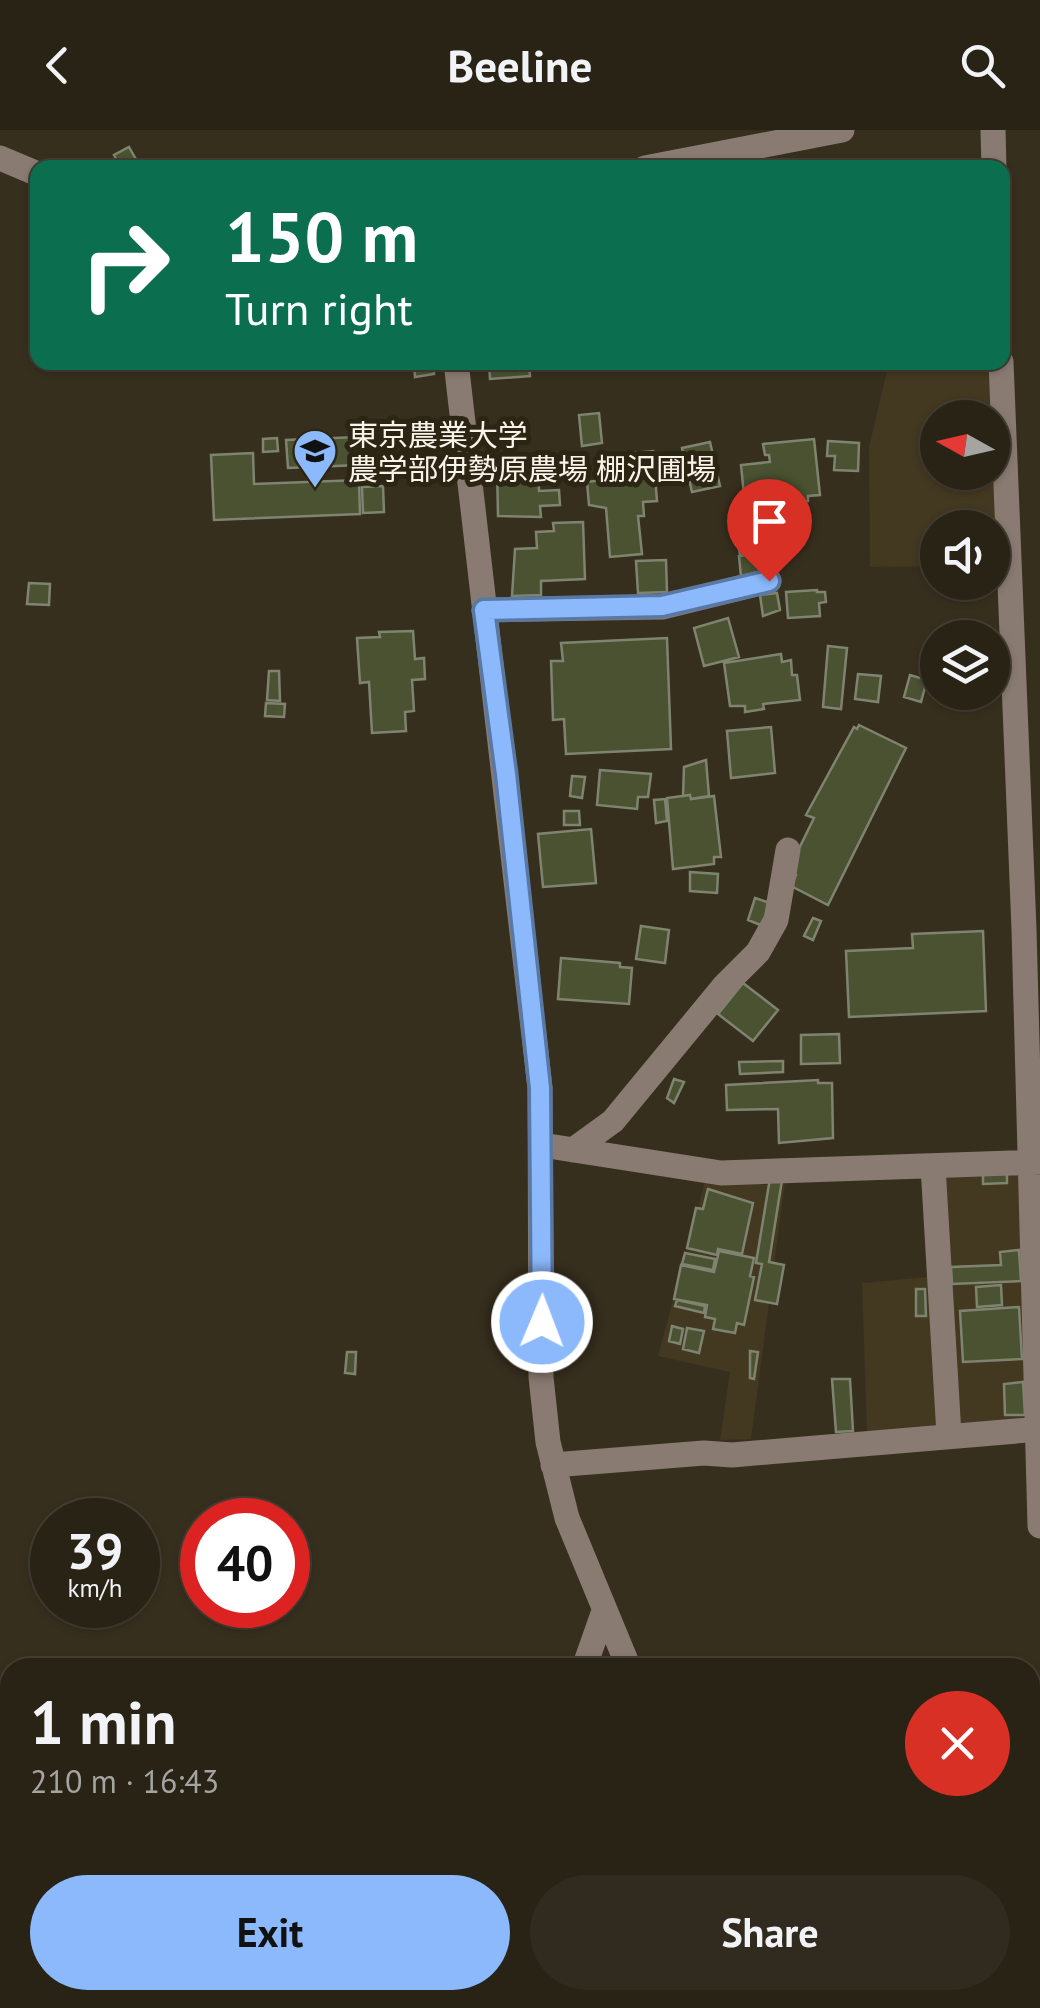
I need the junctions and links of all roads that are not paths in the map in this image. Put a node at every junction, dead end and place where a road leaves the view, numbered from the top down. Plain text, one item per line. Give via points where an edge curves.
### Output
1 (842, 130) edge
2 (993, 130) edge
3 (0, 158) edge
4 (686, 160) edge
5 (994, 160) edge
6 (30, 171) edge
7 (457, 370) edge
8 (1001, 370) edge
9 (769, 581) dead end
10 (484, 610) junction
11 (788, 850) dead end
12 (542, 1145) junction
13 (573, 1150) junction
14 (1034, 1162) edge
15 (933, 1166) junction
16 (1039, 1429) edge
17 (949, 1436) junction
18 (553, 1465) junction
19 (1040, 1526) edge
20 (604, 1611) junction
21 (588, 1658) edge
22 (625, 1658) edge

1 - 4 street
2 - 5 street
3 - 6 street
7 - 10 street
8 - 14 street
9 - 10 street via 662,606
10 - 12 street
11 - 13 street via 776,920 758,952 613,1121
12 - 13 street
12 - 18 street via 542,1377
13 - 15 street via 721,1174
14 - 15 street
14 - 16 street
15 - 17 street
16 - 17 street
16 - 19 street
17 - 18 street
18 - 20 street
20 - 21 street
20 - 22 street

